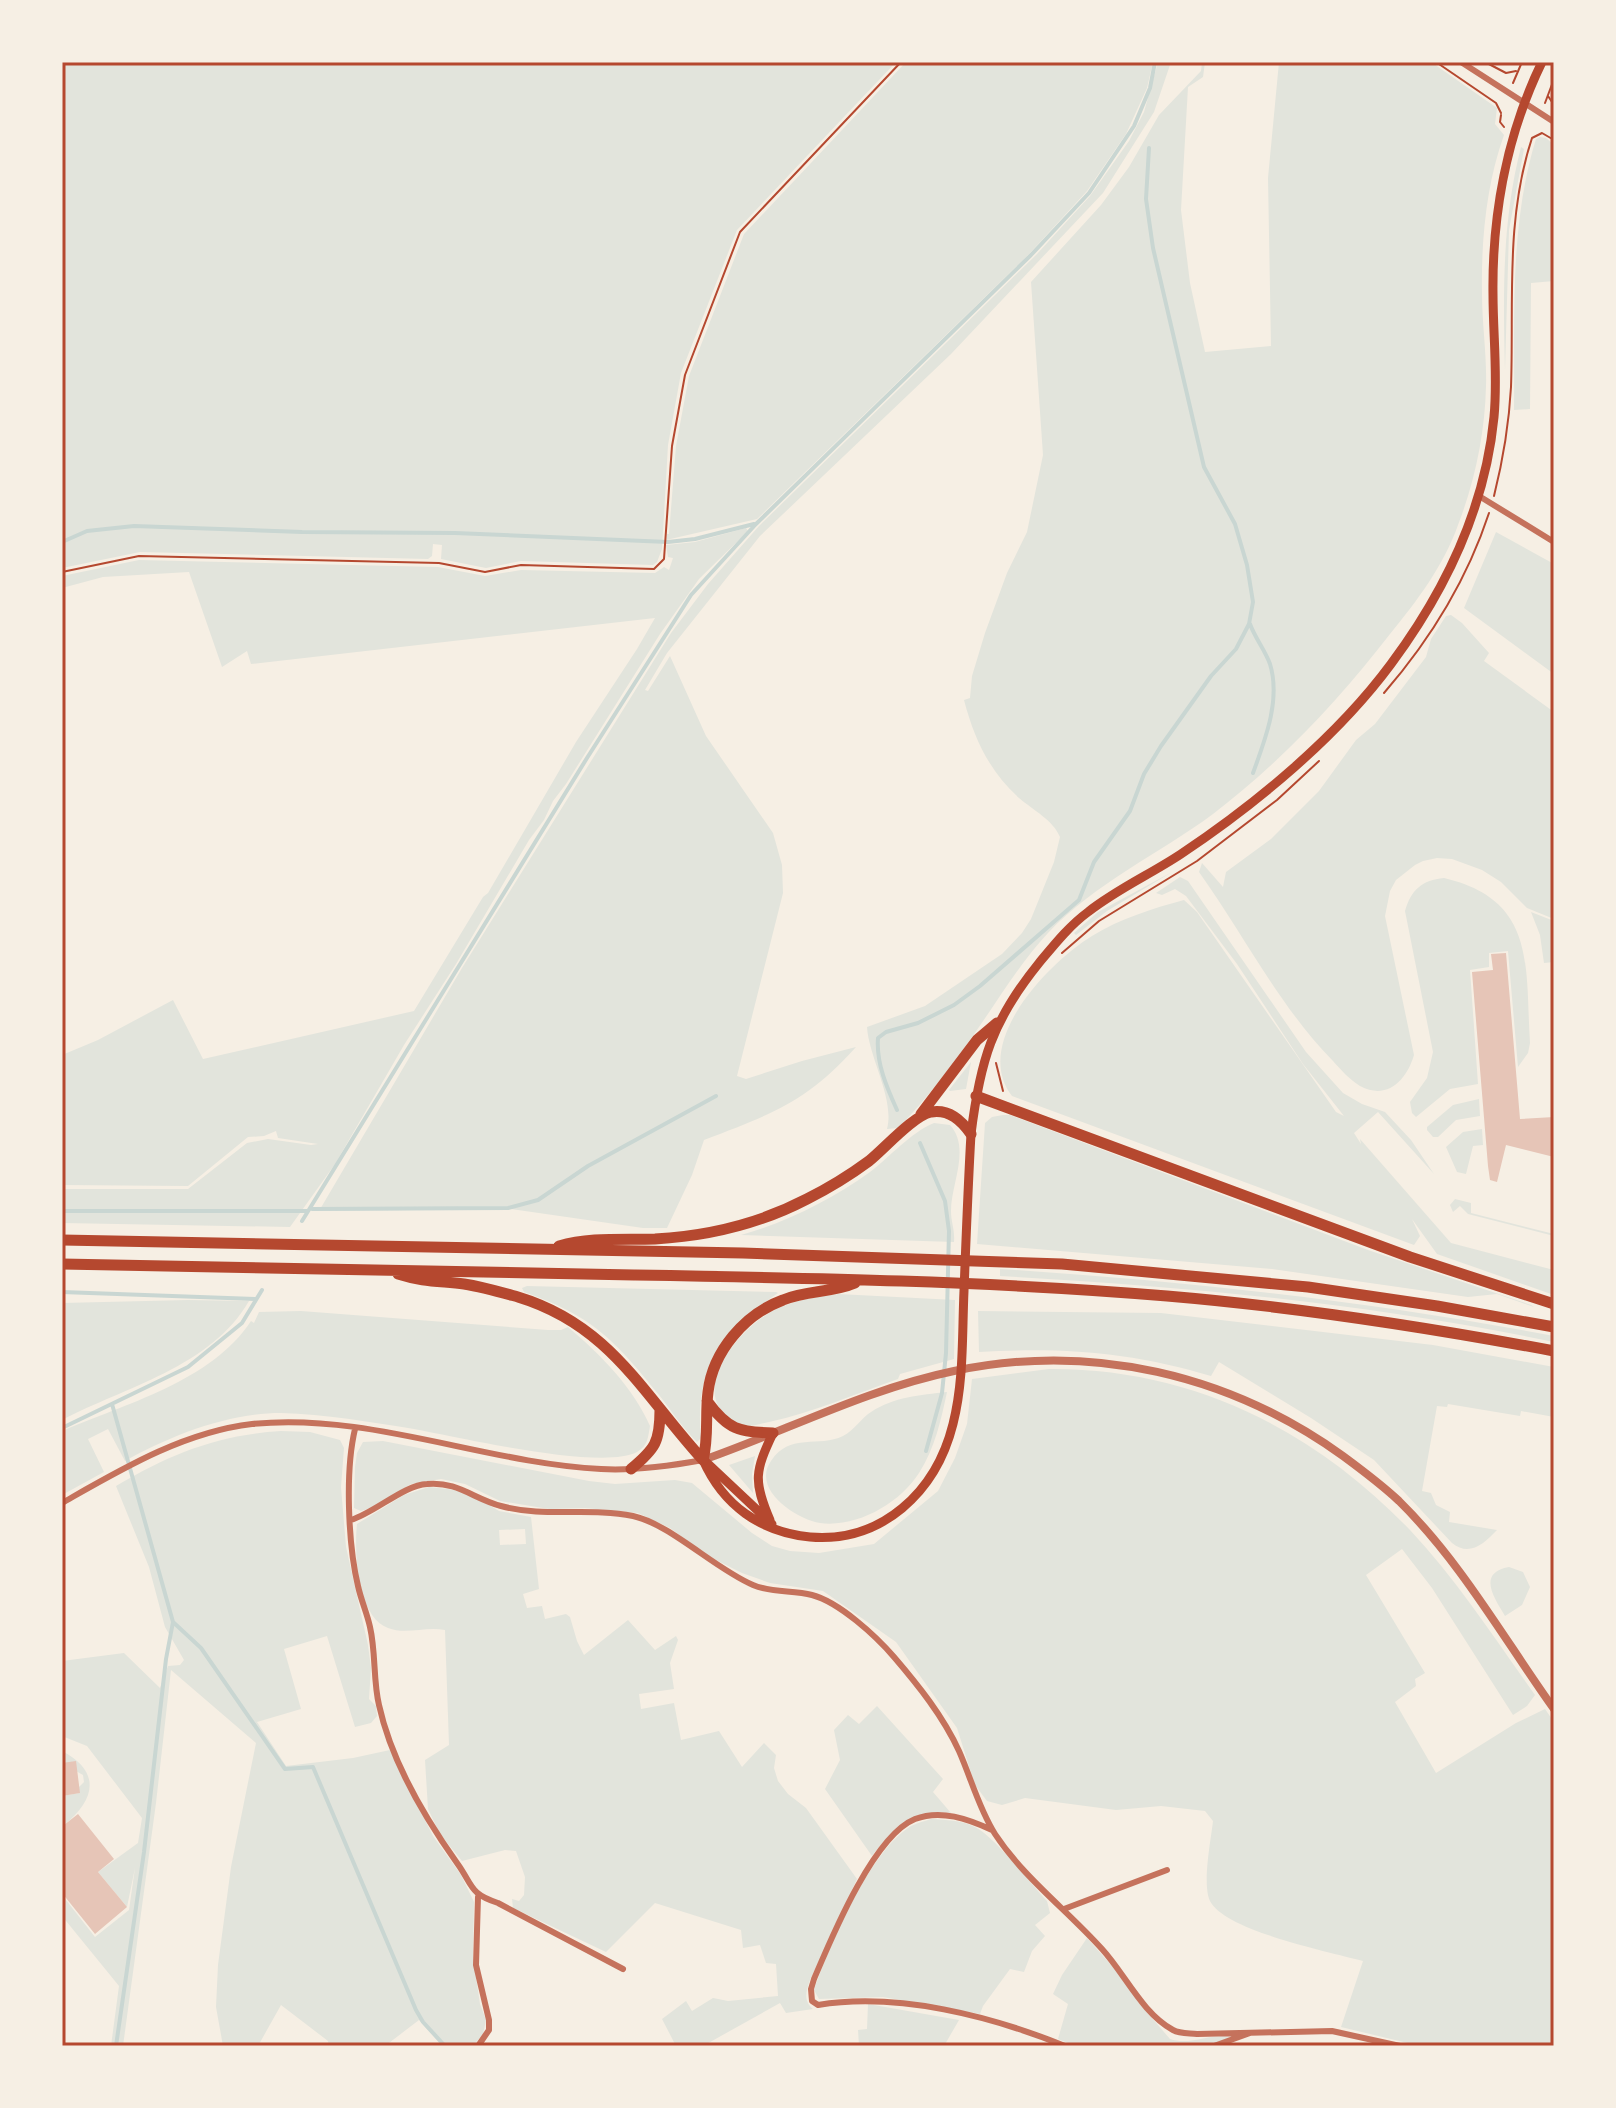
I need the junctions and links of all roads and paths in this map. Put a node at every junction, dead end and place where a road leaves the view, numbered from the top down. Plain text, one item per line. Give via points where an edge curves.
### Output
1 (901, 62) edge
2 (1436, 62) edge
3 (1461, 62) edge
4 (1485, 62) edge
5 (1522, 62) edge
6 (1542, 62) edge
7 (1517, 71) junction
8 (1514, 79) dead end
9 (1554, 79) edge
10 (1548, 92) junction
11 (1524, 103) junction
12 (1545, 103) dead end
13 (1505, 105) dead end
14 (1554, 105) edge
15 (1501, 113) junction
16 (1554, 122) edge
17 (1506, 128) dead end
18 (1554, 140) edge
19 (1495, 495) dead end
20 (1479, 496) junction
21 (1488, 517) dead end
22 (1554, 542) edge
23 (62, 572) edge
24 (1442, 614) dead end
25 (1197, 861) dead end
26 (1063, 952) dead end
27 (997, 1023) junction
28 (998, 1055) dead end
29 (976, 1096) junction
30 (1009, 1107) junction
31 (918, 1118) junction
32 (971, 1134) junction
33 (62, 1240) edge
34 (547, 1250) junction
35 (62, 1264) edge
36 (386, 1270) junction
37 (860, 1280) junction
38 (1554, 1304) edge
39 (1554, 1327) edge
40 (1554, 1351) edge
41 (707, 1401) junction
42 (660, 1409) junction
43 (355, 1429) junction
44 (773, 1433) junction
45 (703, 1460) junction
46 (631, 1469) junction
47 (62, 1503) edge
48 (351, 1520) junction
49 (775, 1526) junction
50 (1554, 1709) edge
51 (993, 1831) junction
52 (1167, 1870) dead end
53 (478, 1897) junction
54 (1064, 1909) junction
55 (623, 1969) dead end
56 (1253, 2032) junction
57 (478, 2046) edge
58 (1065, 2046) edge
59 (1214, 2046) edge
60 (1400, 2046) edge

1 - 23 path via 740,232 685,375 672,446 664,559 654,569 521,565 485,572 439,563 139,556
2 - 15 path via 1493,100
3 - 11 street
4 - 7 path via 1506,73
5 - 7 path
6 - 11 main road
7 - 8 path
9 - 10 path
10 - 12 path
10 - 14 path
11 - 16 street
11 - 20 main road via 1496,228 1495,396
13 - 15 path
15 - 17 path
18 - 19 path via 1545,134 1534,136 1521,181 1513,236 1510,404
20 - 22 street
20 - 27 main road via 1435,597 1370,689 1257,799 1078,920 1022,984
21 - 24 path via 1467,571
25 - 26 path via 1099,921
27 - 29 main road
27 - 31 highway via 977,1040
28 - 30 path via 999,1081 1011,1099
29 - 30 highway
29 - 32 main road
30 - 38 highway via 1410,1257
31 - 32 highway via 929,1112 948,1114
31 - 34 highway via 857,1170 768,1215 689,1235 580,1240
32 - 49 main road via 960,1381 954,1423 937,1467 909,1504 870,1530 819,1537
33 - 34 highway
34 - 39 highway via 1098,1267 1308,1287
35 - 36 highway
36 - 37 highway
36 - 42 highway via 422,1282 486,1288 564,1315 609,1349
37 - 40 highway via 1170,1296
37 - 41 highway via 837,1290 784,1299 753,1317 722,1352
41 - 44 highway via 731,1427
41 - 45 highway
42 - 45 highway
42 - 46 highway via 655,1446
43 - 46 street via 539,1462
43 - 47 street via 249,1424 175,1444
43 - 48 street
44 - 45 street
44 - 49 main road via 757,1473
44 - 50 street via 911,1382 1007,1362 1098,1362 1202,1383 1311,1434 1398,1500 1464,1579
45 - 46 street
45 - 49 main road
48 - 51 street via 414,1486 440,1484 527,1511 586,1510 637,1517 754,1586 815,1596 834,1605 881,1644 946,1724
48 - 53 street via 387,1732 431,1827
51 - 54 street via 1029,1877
51 - 58 street via 952,1815 915,1819 902,1827 866,1872 840,1920 814,1979 812,2001 879,2001 985,2019
52 - 54 street
53 - 55 street
53 - 57 street via 476,1965 489,2020
54 - 56 street via 1171,2029 1197,2034
56 - 59 street
56 - 60 street via 1332,2031

